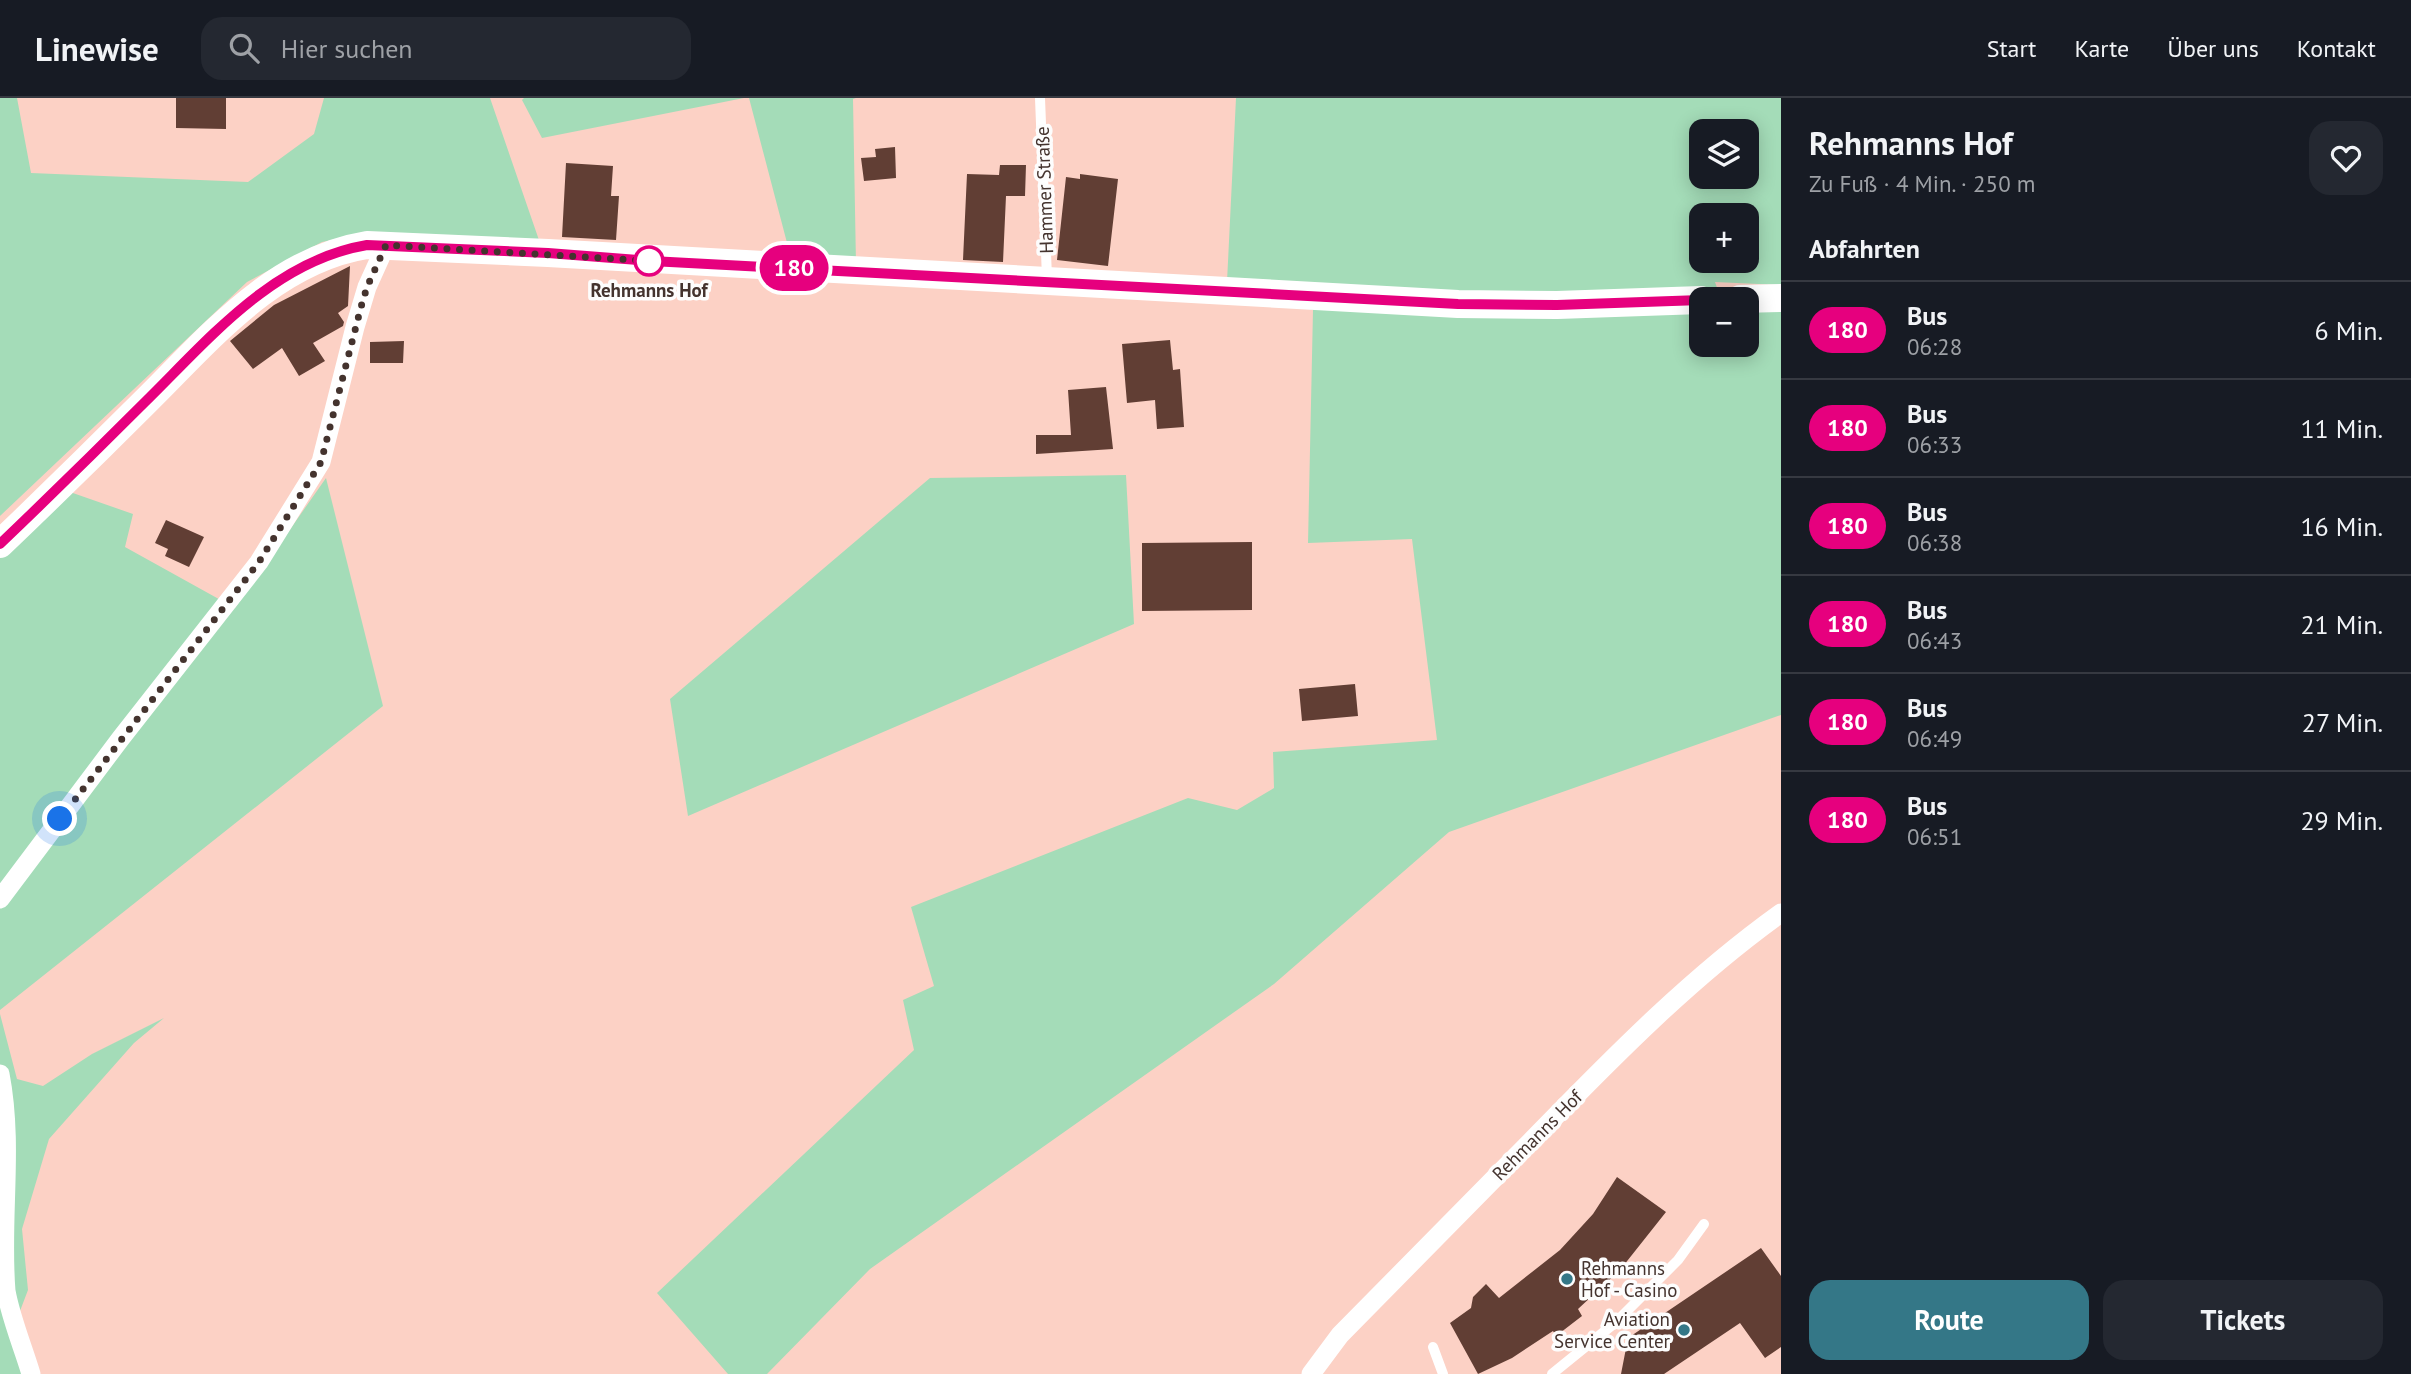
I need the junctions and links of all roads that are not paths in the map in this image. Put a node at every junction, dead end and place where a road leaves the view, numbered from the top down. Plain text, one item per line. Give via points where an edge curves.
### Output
1 (1040, 98) edge
2 (386, 245) junction
3 (1047, 282) junction
4 (1781, 298) edge
5 (1759, 299) edge
6 (1689, 300) edge
7 (0, 544) edge
8 (0, 899) edge
9 (1781, 913) edge
10 (0, 1074) edge
11 (1704, 1224) dead end
12 (1433, 1347) dead end
13 (31, 1374) edge
14 (1311, 1374) edge
15 (1443, 1374) edge
16 (1552, 1374) edge

1 - 3 lane, Hammer Straße
2 - 3 main road, Hammer Straße
2 - 7 main road, Hammer Straße via 349,248 321,258 242,307
2 - 8 street via 361,307 321,462 259,562
3 - 6 main road, Hammer Straße via 1458,304
4 - 5 main road
9 - 14 street, Rehmanns Hof via 1661,1012 1571,1100 1340,1335
10 - 13 street via 6,1143 2,1223 6,1292
11 - 16 lane via 1678,1260 1616,1322
12 - 15 lane

